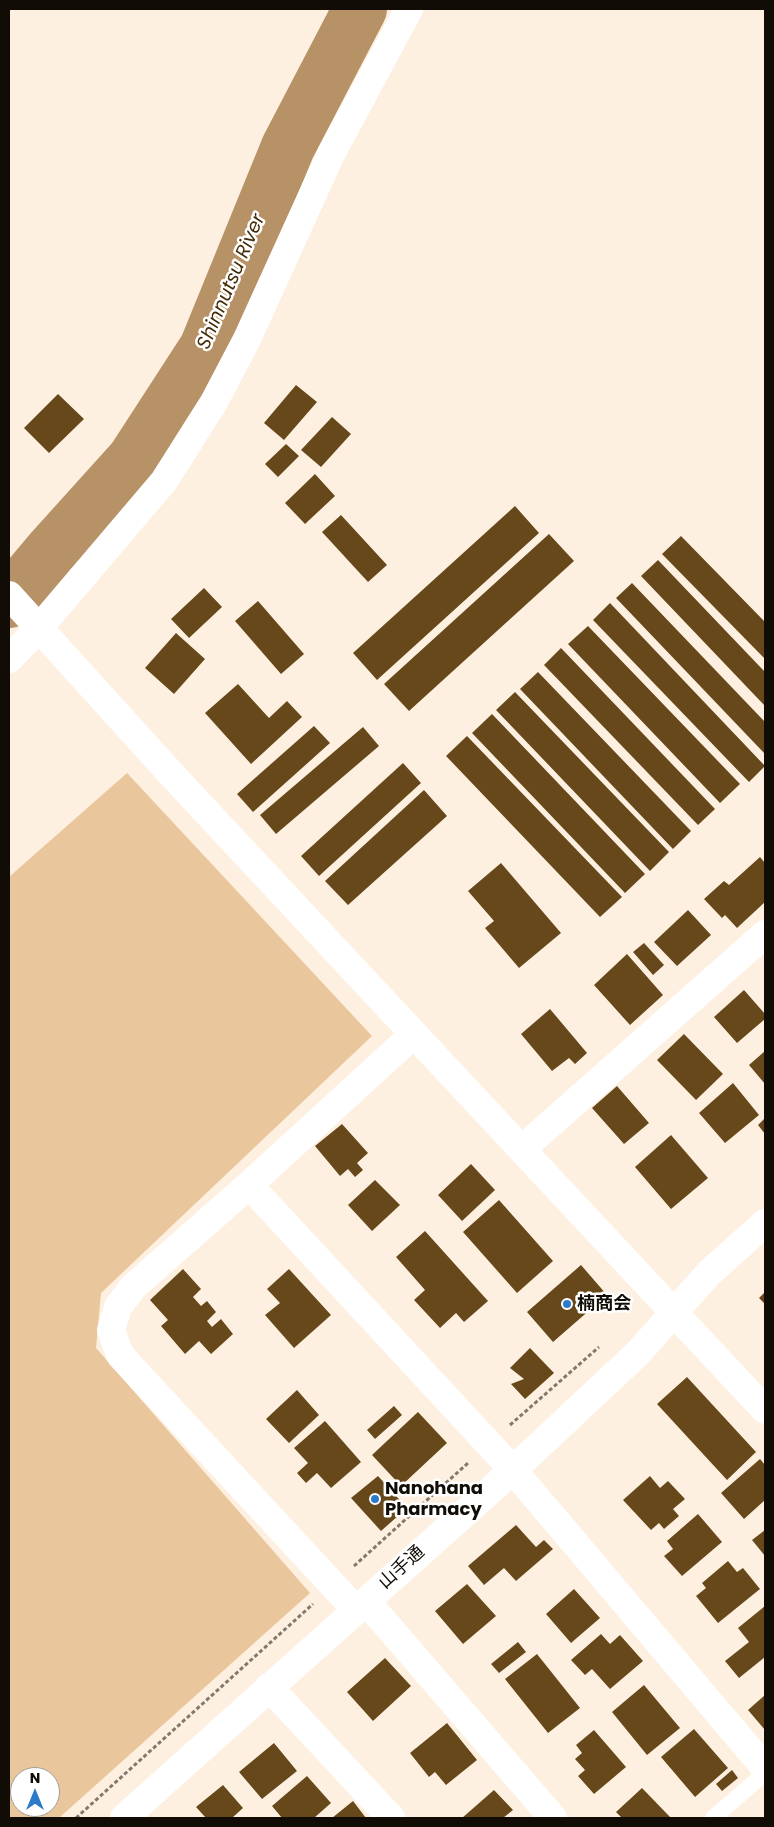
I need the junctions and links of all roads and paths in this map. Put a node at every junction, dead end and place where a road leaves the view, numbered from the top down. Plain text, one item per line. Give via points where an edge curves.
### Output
1 (410, 9) edge
2 (9, 595) edge
3 (33, 621) junction
4 (9, 659) edge
5 (765, 934) edge
6 (414, 1034) junction
7 (522, 1149) junction
8 (249, 1185) junction
9 (765, 1222) edge
10 (675, 1313) junction
11 (604, 1342) dead end
12 (765, 1410) edge
13 (489, 1444) junction
14 (513, 1470) junction
15 (334, 1585) junction
16 (361, 1605) junction
17 (270, 1687) junction
18 (764, 1765) edge
19 (76, 1818) edge
20 (126, 1818) edge
21 (391, 1818) edge
22 (553, 1818) edge
23 (713, 1818) edge

1 - 3 street via 331,154 247,338 214,402 164,481
2 - 3 street
3 - 4 street
3 - 6 street
5 - 7 street
6 - 7 street
6 - 8 street
7 - 10 street
8 - 13 street
8 - 15 street via 133,1287 118,1308 111,1330 120,1355
9 - 10 street, 山手通 via 709,1273
10 - 12 street
10 - 14 street, 山手通 via 638,1353
11 - 13 path
13 - 14 street
13 - 15 path
14 - 16 street, 山手通
14 - 18 street
15 - 16 street
15 - 19 path
16 - 17 street, 山手通
16 - 22 street
17 - 20 street, 山手通
17 - 21 street
18 - 23 lane

